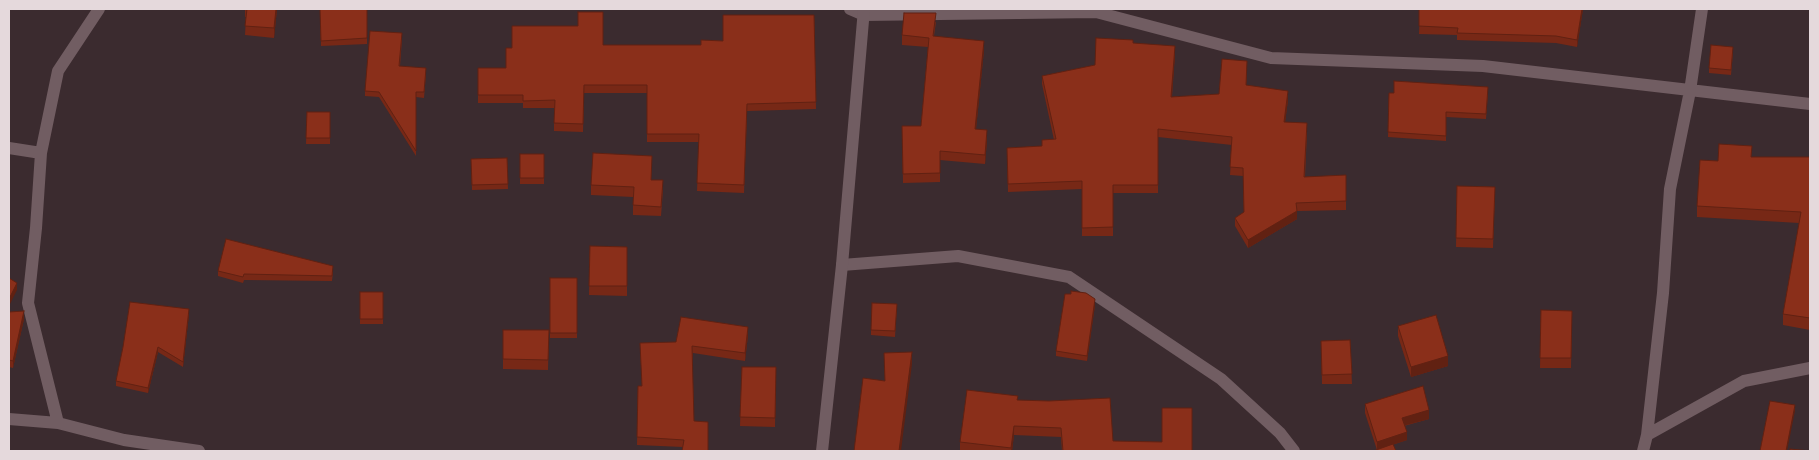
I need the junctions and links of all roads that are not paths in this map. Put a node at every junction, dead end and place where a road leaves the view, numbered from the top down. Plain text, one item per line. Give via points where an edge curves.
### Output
1 (99, 9) edge
2 (850, 9) edge
3 (1702, 9) edge
4 (864, 12) edge
5 (1690, 91) junction
6 (1810, 104) edge
7 (9, 148) edge
8 (41, 152) junction
9 (842, 265) junction
10 (1810, 368) edge
11 (9, 419) edge
12 (58, 423) junction
13 (1647, 436) junction
14 (199, 451) edge
15 (822, 451) edge
16 (1294, 451) edge
17 (1643, 451) edge

1 - 8 street via 58,71
2 - 4 street
3 - 5 street
4 - 5 street via 1096,12 1270,58 1483,66
4 - 9 street
5 - 6 street
5 - 13 street via 1670,189 1663,293
7 - 8 street
8 - 12 street via 28,303
9 - 15 street
9 - 16 street via 958,256 1069,277 1221,379
10 - 13 street via 1744,380
11 - 12 street
12 - 14 street via 124,440
13 - 17 street

